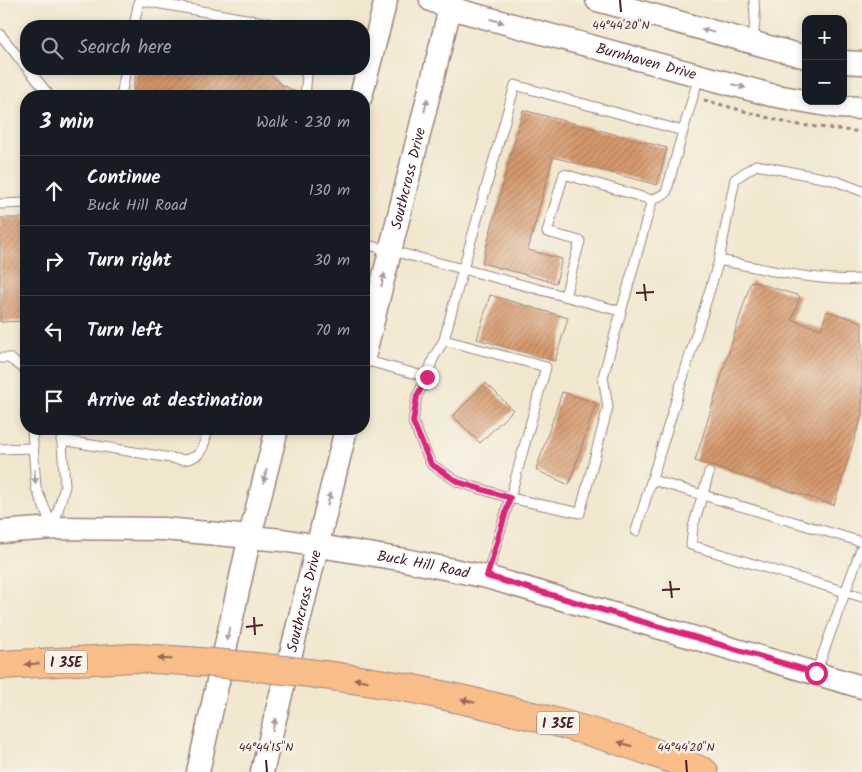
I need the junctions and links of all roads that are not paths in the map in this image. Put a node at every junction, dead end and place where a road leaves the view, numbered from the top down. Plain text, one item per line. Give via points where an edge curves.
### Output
1 (386, 0) edge
2 (597, 0) edge
3 (754, 0) edge
4 (445, 3) edge
5 (135, 20) edge
6 (246, 20) edge
7 (0, 34) edge
8 (753, 44) junction
9 (802, 56) edge
10 (20, 59) edge
11 (370, 61) edge
12 (847, 62) edge
13 (862, 63) edge
14 (33, 75) edge
15 (125, 75) edge
16 (306, 75) edge
17 (366, 75) edge
18 (699, 75) junction
19 (45, 90) edge
20 (122, 90) edge
21 (306, 90) edge
22 (363, 90) edge
23 (862, 108) edge
24 (683, 131) junction
25 (862, 191) edge
26 (652, 200) junction
27 (20, 203) edge
28 (0, 204) edge
29 (370, 245) edge
30 (390, 250) junction
31 (719, 260) junction
32 (463, 269) junction
33 (862, 280) edge
34 (565, 296) junction
35 (620, 311) junction
36 (370, 333) edge
37 (444, 340) junction
38 (0, 358) edge
39 (370, 360) edge
40 (20, 366) edge
41 (427, 377) junction
42 (32, 435) edge
43 (62, 435) edge
44 (206, 435) edge
45 (275, 435) edge
46 (345, 435) edge
47 (62, 440) junction
48 (33, 448) junction
49 (0, 449) edge
50 (708, 473) dead end
51 (652, 480) junction
52 (702, 494) junction
53 (510, 498) junction
54 (53, 528) junction
55 (636, 531) dead end
56 (0, 532) edge
57 (250, 536) junction
58 (862, 542) edge
59 (318, 546) junction
60 (862, 546) edge
61 (487, 576) junction
62 (845, 592) junction
63 (862, 597) edge
64 (0, 665) edge
65 (816, 673) junction
66 (862, 687) edge
67 (198, 772) edge
68 (262, 772) edge
69 (704, 772) edge

1 - 11 street
8 -> 2 street
3 - 8 lane
4 -> 18 street, Burnhaven Drive
30 -> 4 street, Southcross Drive
5 - 6 lane via 138,0
7 - 10 lane
8 - 9 street
12 - 13 street
14 - 19 lane
15 - 20 lane
16 - 21 lane
17 - 22 street
18 -> 23 street, Burnhaven Drive via 771,95
18 - 24 lane
24 - 26 lane via 666,193
24 - 32 lane via 514,85
25 - 31 lane via 833,180 756,165 734,179
26 - 34 lane via 564,174 547,232 580,240
26 - 35 lane
27 - 28 lane
29 - 30 lane
30 - 32 lane
36 -> 30 street, Southcross Drive
31 - 33 lane via 844,281
31 - 51 lane
32 - 34 lane
32 - 37 lane
34 - 35 lane
35 - 53 lane via 603,377 608,407 580,513
37 - 41 lane
37 - 53 lane via 546,368
38 - 40 lane via 9,358
39 - 41 lane
41 - 53 lane via 417,396 413,422 431,464 458,482
42 - 48 lane
43 - 47 lane
44 - 47 lane via 201,453 194,459 183,460
45 -> 57 street
59 -> 46 street, Southcross Drive
47 - 54 lane via 65,486
48 - 49 lane
48 -> 54 lane via 36,488
50 - 52 lane
51 - 52 lane
51 - 55 lane
52 - 58 lane
52 - 62 lane via 692,545
53 - 61 lane
54 - 56 street, Buck Hill Road
54 - 57 street, Buck Hill Road via 164,529
57 - 59 street, Buck Hill Road
57 -> 67 street
59 - 61 street, Buck Hill Road
68 -> 59 street, Southcross Drive
60 - 62 lane
61 - 65 street, Buck Hill Road
62 - 63 lane
62 - 65 lane
69 -> 64 highway, I 35E, bridge via 674,759 570,726 409,688 298,671 203,661 133,658
65 - 66 street, Buck Hill Road

